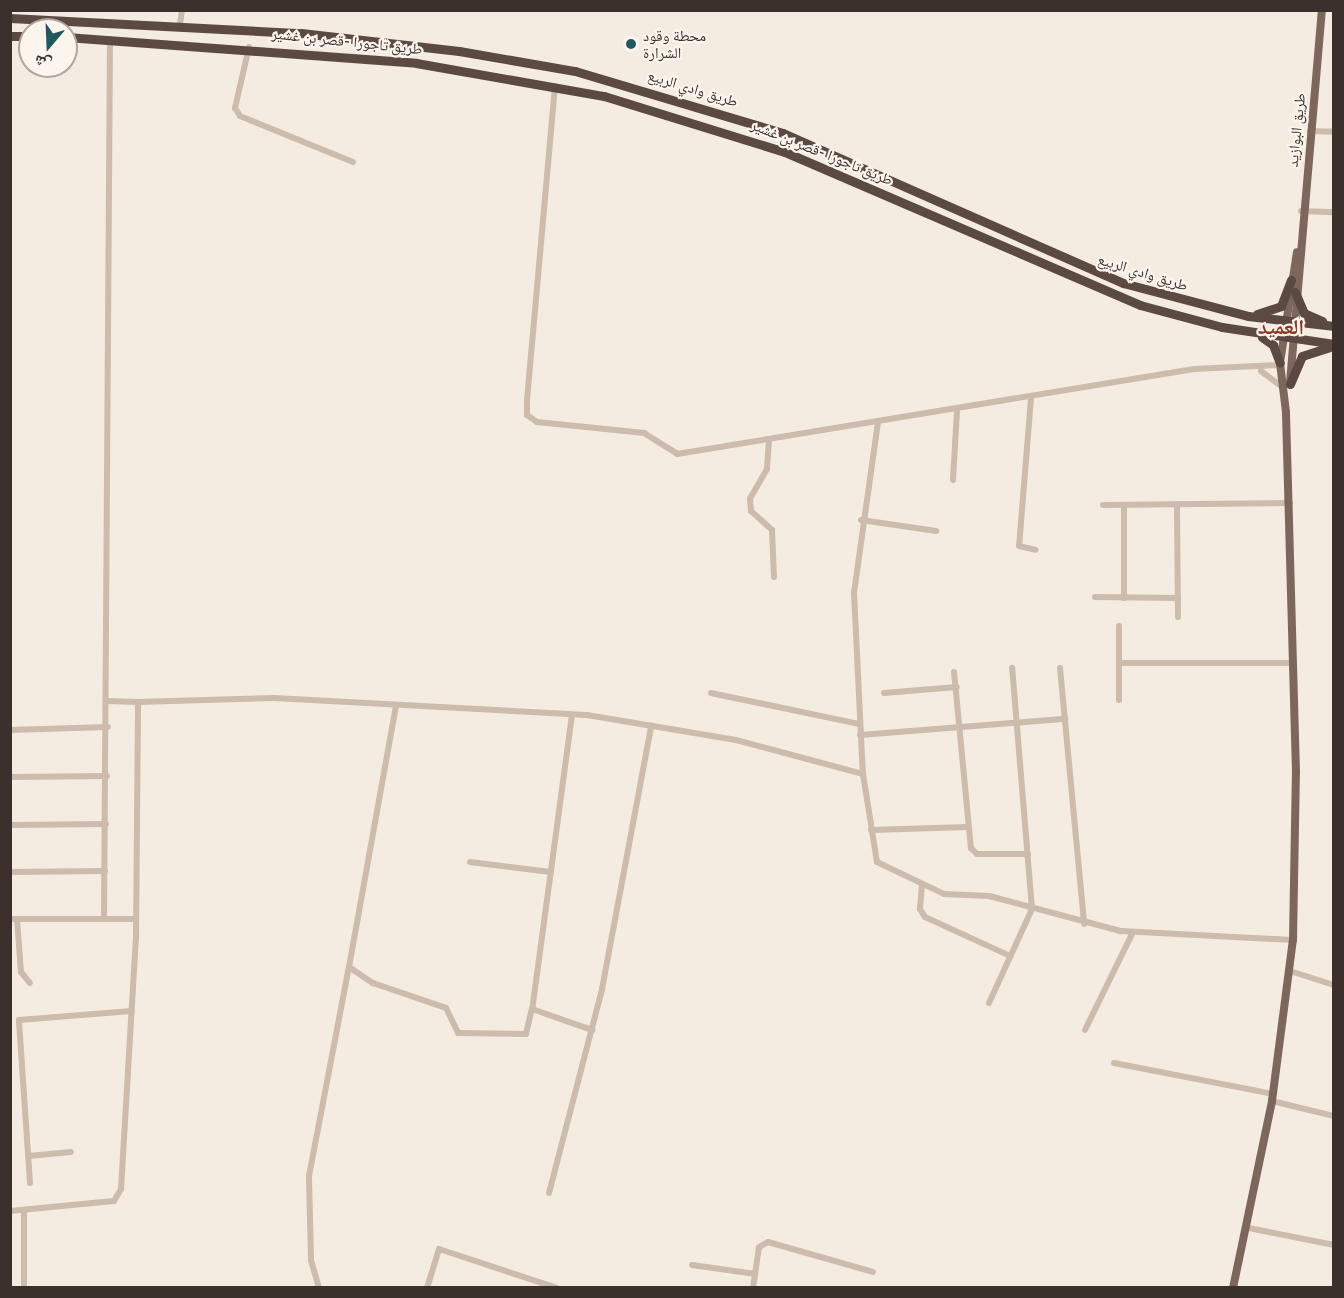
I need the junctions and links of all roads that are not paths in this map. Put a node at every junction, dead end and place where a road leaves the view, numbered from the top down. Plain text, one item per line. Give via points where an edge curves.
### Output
1 (182, 10) edge
2 (1322, 10) edge
3 (45, 14) edge
4 (10, 18) edge
5 (180, 24) junction
6 (78, 38) edge
7 (110, 39) junction
8 (249, 47) junction
9 (555, 84) junction
10 (1310, 130) junction
11 (1334, 132) edge
12 (353, 162) dead end
13 (1301, 211) junction
14 (1334, 212) edge
15 (1297, 252) junction
16 (1291, 280) junction
17 (1296, 292) junction
18 (1248, 316) junction
19 (1289, 322) junction
20 (1334, 325) edge
21 (1251, 332) junction
22 (1287, 339) junction
23 (1334, 345) edge
24 (1280, 364) junction
25 (1255, 369) junction
26 (1286, 387) junction
27 (1031, 398) junction
28 (957, 410) junction
29 (878, 422) junction
30 (769, 440) junction
31 (953, 480) dead end
32 (1290, 502) junction
33 (1178, 504) junction
34 (1103, 505) dead end
35 (1124, 505) junction
36 (861, 520) junction
37 (936, 531) dead end
38 (1036, 550) dead end
39 (774, 577) dead end
40 (1095, 597) dead end
41 (1124, 598) junction
42 (1178, 598) junction
43 (1178, 617) dead end
44 (1119, 626) dead end
45 (1119, 663) junction
46 (1294, 663) junction
47 (1012, 668) dead end
48 (1060, 668) dead end
49 (954, 672) dead end
50 (957, 687) junction
51 (711, 693) dead end
52 (884, 693) dead end
53 (1119, 700) dead end
54 (107, 701) junction
55 (138, 702) junction
56 (396, 705) junction
57 (572, 715) junction
58 (1065, 719) junction
59 (1017, 723) junction
60 (860, 724) junction
61 (651, 726) junction
62 (108, 728) junction
63 (961, 728) junction
64 (10, 730) edge
65 (860, 735) junction
66 (862, 774) junction
67 (107, 776) junction
68 (10, 777) edge
69 (106, 824) junction
70 (10, 825) edge
71 (968, 826) junction
72 (872, 830) junction
73 (1028, 854) junction
74 (470, 862) dead end
75 (105, 871) junction
76 (10, 872) edge
77 (550, 872) junction
78 (922, 885) junction
79 (1032, 909) junction
80 (14, 919) edge
81 (104, 919) junction
82 (136, 919) junction
83 (1084, 924) junction
84 (1133, 932) junction
85 (1293, 940) junction
86 (1010, 956) junction
87 (349, 967) junction
88 (1290, 971) junction
89 (30, 983) dead end
90 (1334, 986) edge
91 (989, 1003) dead end
92 (532, 1009) junction
93 (132, 1011) junction
94 (592, 1030) junction
95 (1085, 1030) dead end
96 (1114, 1063) dead end
97 (1272, 1097) junction
98 (1334, 1116) edge
99 (71, 1152) dead end
100 (29, 1156) junction
101 (30, 1183) dead end
102 (549, 1193) dead end
103 (10, 1211) edge
104 (24, 1212) junction
105 (1249, 1228) junction
106 (1334, 1245) edge
107 (692, 1265) dead end
108 (873, 1272) dead end
109 (755, 1274) junction
110 (24, 1287) edge
111 (319, 1287) edge
112 (427, 1287) edge
113 (557, 1287) edge
114 (753, 1287) edge
115 (1233, 1287) edge

1 - 5 street
2 - 10 main road, طريق البوازيد
3 - 4 highway, طريق وادي الربيع
3 - 5 highway, طريق وادي الربيع
5 - 18 highway, طريق وادي الربيع via 459,51 673,96 819,148 1079,267 1159,295
6 - 7 highway, طريق تاجورا -قصر بن غشير
7 - 8 highway, طريق تاجورا -قصر بن غشير
7 - 54 street
8 - 9 highway, طريق تاجورا -قصر بن غشير via 416,63
8 - 12 street via 235,108 240,116
9 - 21 highway, طريق تاجورا -قصر بن غشير via 749,139 1095,288
9 - 30 street via 527,415 537,422 644,433 669,454
10 - 11 street
10 - 13 main road, طريق البوازيد
13 - 14 street
13 - 15 main road, طريق البوازيد
15 - 16 main road
15 - 17 main road
16 - 18 highway via 1281,306
16 - 19 main road
17 - 19 main road
17 - 20 highway via 1307,316
18 - 19 highway, طريق وادي الربيع
19 - 20 highway, طريق وادي الربيع
19 - 22 main road
21 - 22 highway, طريق تاجورا -قصر بن غشير
21 - 24 highway via 1273,345
22 - 23 highway, طريق تاجورا -قصر بن غشير
22 - 24 main road
22 - 26 main road
23 - 26 highway via 1302,356
24 - 25 street
24 - 26 main road
25 - 26 street
25 - 27 street via 1194,369
26 - 32 main road
27 - 28 street
27 - 38 street via 1019,546
28 - 29 street
28 - 31 street
29 - 30 street
29 - 36 street
30 - 39 street via 767,469 750,499 751,511 772,530
32 - 33 street
32 - 46 main road
33 - 35 street
33 - 42 street
34 - 35 street
35 - 41 street
36 - 37 street
36 - 60 street via 854,593
40 - 41 street
41 - 42 street
42 - 43 street
44 - 45 street
45 - 46 street
45 - 53 street
46 - 85 main road
47 - 59 street
48 - 58 street
49 - 50 street
50 - 52 street
50 - 63 street
51 - 60 street
54 - 55 street
54 - 62 street
55 - 56 street via 274,698
55 - 82 street
56 - 57 street
56 - 87 street
57 - 61 street
57 - 77 street
58 - 59 street
58 - 83 street
59 - 63 street
59 - 73 street
60 - 65 street
61 - 66 street via 789,752
61 - 94 street
62 - 64 street
62 - 67 street
63 - 65 street
63 - 71 street
65 - 66 street
66 - 72 street
67 - 68 street
67 - 69 street
69 - 70 street
69 - 75 street
71 - 72 street
71 - 73 street via 977,854
72 - 78 street via 877,862
73 - 79 street
74 - 77 street
75 - 76 street
75 - 81 street
77 - 92 street
78 - 79 street via 944,894 989,896
78 - 86 street via 920,909 926,916
79 - 83 street
79 - 86 street
80 - 81 street
80 - 89 street via 21,972
81 - 82 street
82 - 93 street
83 - 84 street
84 - 85 street
84 - 95 street
85 - 88 main road
86 - 91 street
87 - 92 street via 373,983 446,1008 458,1033 526,1034
87 - 111 street via 309,1176 311,1260
88 - 90 street
88 - 97 main road
92 - 94 street
93 - 100 street via 19,1020
93 - 104 street via 119,1196 114,1202
94 - 102 street
96 - 97 street
97 - 98 street
97 - 105 main road
99 - 100 street
100 - 101 street
103 - 104 street
104 - 110 street
105 - 106 street
105 - 115 main road
107 - 109 street
108 - 109 street via 768,1242 759,1247
109 - 114 street
112 - 113 street via 439,1250

